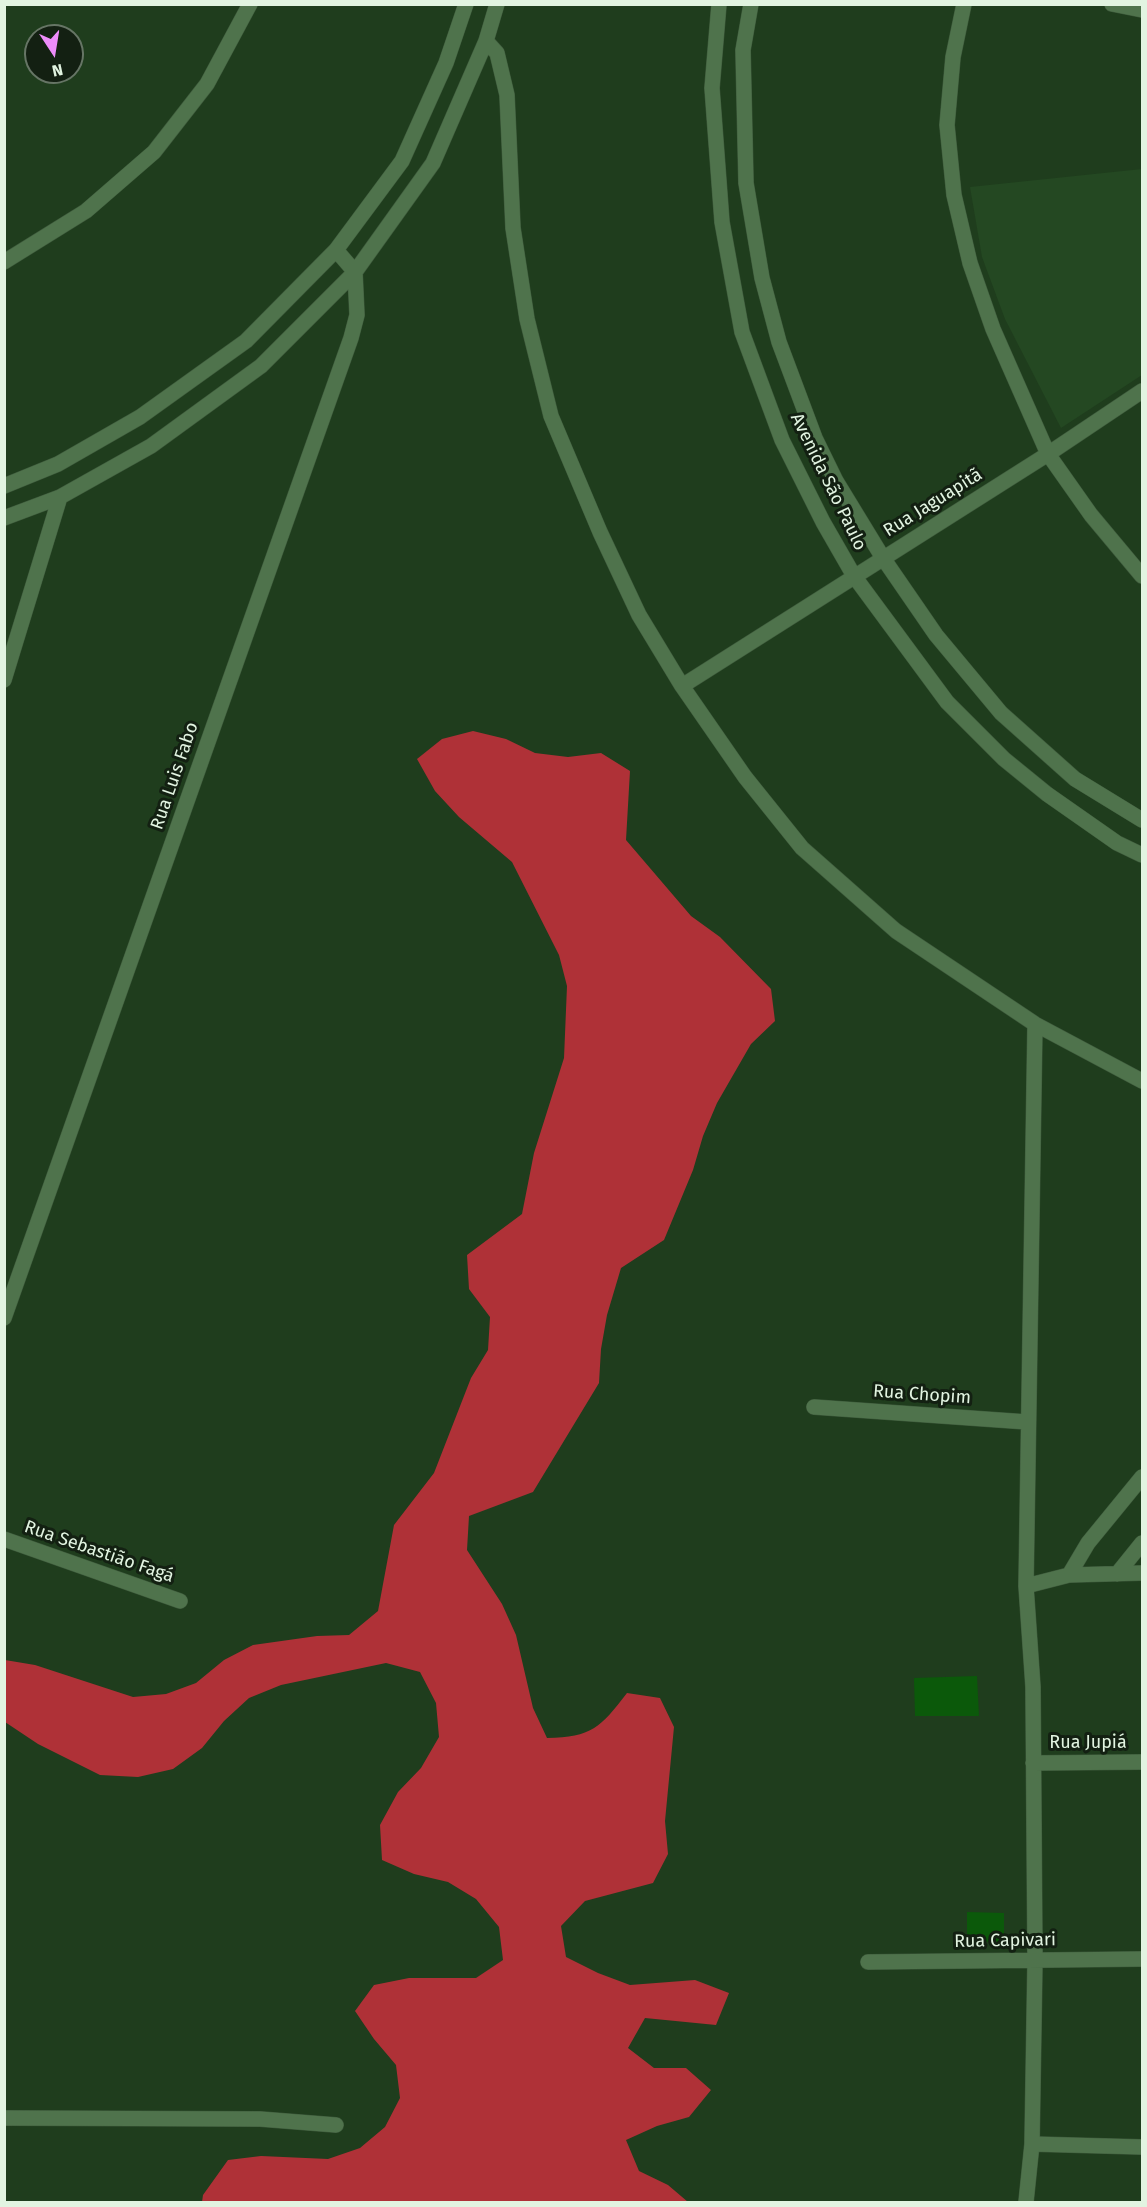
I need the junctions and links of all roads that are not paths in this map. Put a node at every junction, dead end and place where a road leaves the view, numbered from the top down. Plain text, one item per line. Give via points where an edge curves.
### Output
1 (250, 4) edge
2 (465, 4) edge
3 (497, 4) edge
4 (719, 4) edge
5 (751, 4) edge
6 (964, 4) edge
7 (1112, 4) edge
8 (1143, 10) edge
9 (486, 41) junction
10 (336, 250) junction
11 (4, 261) edge
12 (355, 272) junction
13 (1143, 391) edge
14 (1048, 454) junction
15 (4, 486) edge
16 (60, 497) junction
17 (4, 518) edge
18 (883, 558) junction
19 (854, 576) junction
20 (1143, 576) edge
21 (4, 680) edge
22 (682, 686) junction
23 (1143, 820) edge
24 (1143, 855) edge
25 (1035, 1024) junction
26 (1143, 1081) edge
27 (4, 1318) edge
28 (814, 1407) dead end
29 (1028, 1422) junction
30 (1143, 1477) edge
31 (4, 1539) edge
32 (1143, 1543) edge
33 (1143, 1573) edge
34 (1117, 1574) junction
35 (1069, 1575) junction
36 (1026, 1586) junction
37 (180, 1601) dead end
38 (1143, 1762) edge
39 (1033, 1763) junction
40 (1143, 1959) edge
41 (1035, 1960) junction
42 (868, 1962) dead end
43 (4, 2118) edge
44 (336, 2125) dead end
45 (1032, 2144) junction
46 (1143, 2147) edge
47 (1026, 2202) edge

1 - 11 street via 207,84 154,152 86,211
2 - 10 street via 446,63 402,161
3 - 9 street
4 - 19 street, Avenida São Paulo via 712,88 715,141 722,222 742,332 782,440
5 - 18 street, Avenida São Paulo via 743,50 745,173 762,278 779,342 814,438
6 - 14 street via 953,57 947,125 954,195 970,263 993,329
7 - 8 street
9 - 12 street via 434,163
9 - 22 street via 497,53 507,95 513,228 527,319 551,416 639,615
10 - 12 street
10 - 15 street via 246,341 140,417 58,464
12 - 16 street via 261,366 151,446
12 - 27 street, Rua Luis Fabo via 357,315 351,338
13 - 14 street, Rua Jaguapitã
14 - 18 street, Rua Jaguapitã
14 - 20 street via 1091,515
16 - 17 street
16 - 21 street
18 - 19 street, Rua Jaguapitã
18 - 23 street, Avenida São Paulo via 936,635 1001,714 1075,779
19 - 22 street, Rua Jaguapitã
19 - 24 street, Avenida São Paulo via 947,702 1004,759 1108,837
22 - 25 street via 802,848 896,932
25 - 26 street
25 - 29 street
28 - 29 street, Rua Chopim
29 - 36 street
30 - 35 street via 1088,1543
31 - 37 street, Rua Sebastião Fagá
32 - 34 street
33 - 34 street
34 - 35 street
35 - 36 street
36 - 39 street via 1033,1687
38 - 39 street, Rua Jupiá
39 - 41 street
40 - 41 street, Rua Capivari
41 - 42 street, Rua Capivari
41 - 45 street
43 - 44 street via 260,2119
45 - 46 street
45 - 47 street

